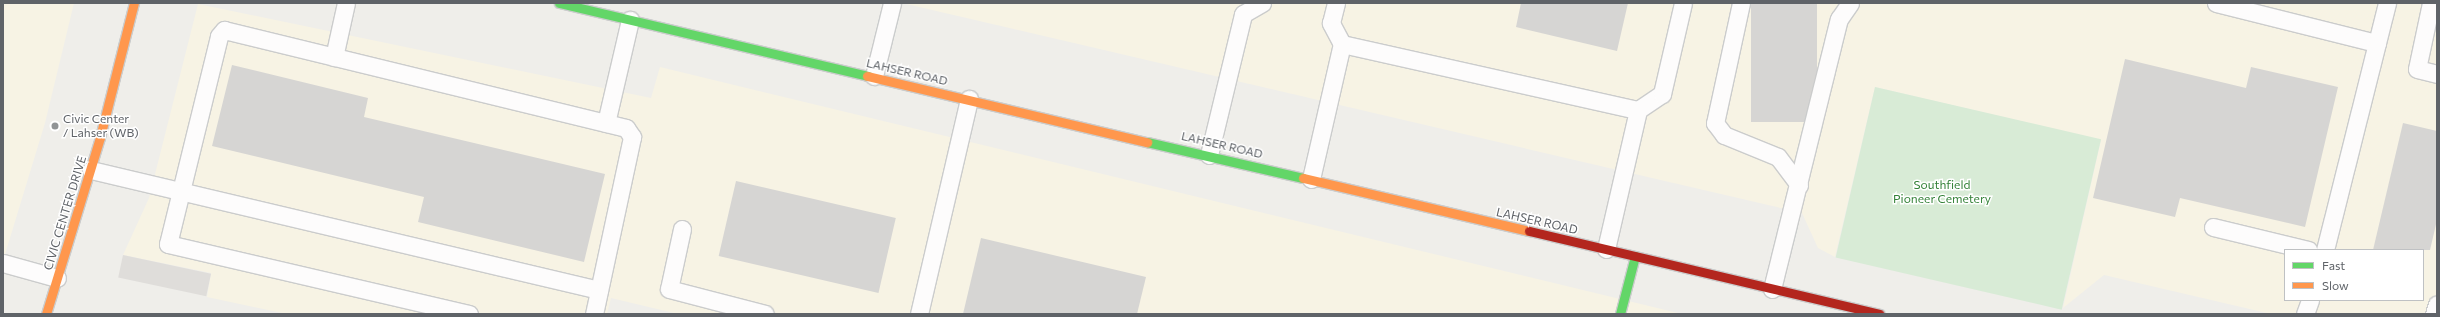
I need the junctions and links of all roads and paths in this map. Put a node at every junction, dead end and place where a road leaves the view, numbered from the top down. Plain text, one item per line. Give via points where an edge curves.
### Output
1 (134, 3) edge
2 (346, 3) edge
3 (559, 3) edge
4 (892, 3) edge
5 (1262, 3) edge
6 (1336, 3) edge
7 (1683, 3) edge
8 (1741, 3) edge
9 (1850, 3) edge
10 (2216, 3) edge
11 (2387, 3) edge
12 (2431, 3) edge
13 (1242, 8) edge
14 (630, 20) junction
15 (2377, 43) junction
16 (1342, 44) junction
17 (334, 57) junction
18 (2437, 74) edge
19 (874, 76) junction
20 (969, 99) junction
21 (1638, 110) junction
22 (606, 123) junction
23 (1209, 154) junction
24 (91, 170) junction
25 (1310, 179) junction
26 (1799, 185) junction
27 (180, 193) junction
28 (2213, 227) dead end
29 (682, 229) dead end
30 (1606, 249) junction
31 (2304, 249) edge
32 (2324, 249) edge
33 (1635, 256) junction
34 (3, 263) edge
35 (57, 278) junction
36 (1772, 289) junction
37 (599, 290) junction
38 (2310, 301) edge
39 (2437, 304) edge
40 (46, 314) edge
41 (469, 314) edge
42 (594, 314) edge
43 (765, 314) edge
44 (919, 314) edge
45 (1620, 314) edge
46 (1879, 314) edge
47 (2305, 314) edge
48 (2434, 314) edge

1 - 24 main road, CIVIC CENTER DRIVE
2 - 17 lane
3 - 14 main road, LAHSER ROAD
4 - 19 lane
5 - 13 lane
6 - 16 lane via 1331,23
7 - 21 lane via 1662,94
8 - 26 lane via 1715,123 1724,136 1778,157
9 - 26 lane via 1839,20
10 - 15 lane
11 - 15 lane
12 - 18 lane via 2417,69
13 - 23 lane
14 - 19 main road, LAHSER ROAD
14 - 22 lane
15 - 32 lane
16 - 21 lane
16 - 25 lane
17 - 22 lane
17 - 27 lane via 224,30 219,36
19 - 20 main road, LAHSER ROAD
20 - 23 main road, LAHSER ROAD
20 - 44 lane
21 - 30 lane
22 - 37 lane via 626,128 632,137
23 - 25 main road, LAHSER ROAD
24 - 27 lane
24 - 35 main road, CIVIC CENTER DRIVE
25 - 30 main road, LAHSER ROAD
26 - 36 lane
27 - 37 lane
27 - 41 lane via 168,244
28 - 31 lane
29 - 43 lane via 669,289
30 - 33 main road, LAHSER ROAD
33 - 36 main road, LAHSER ROAD
33 - 45 main road
34 - 35 lane
35 - 40 main road, CIVIC CENTER DRIVE
36 - 46 main road, LAHSER ROAD
37 - 42 lane
38 - 47 lane
39 - 48 lane

